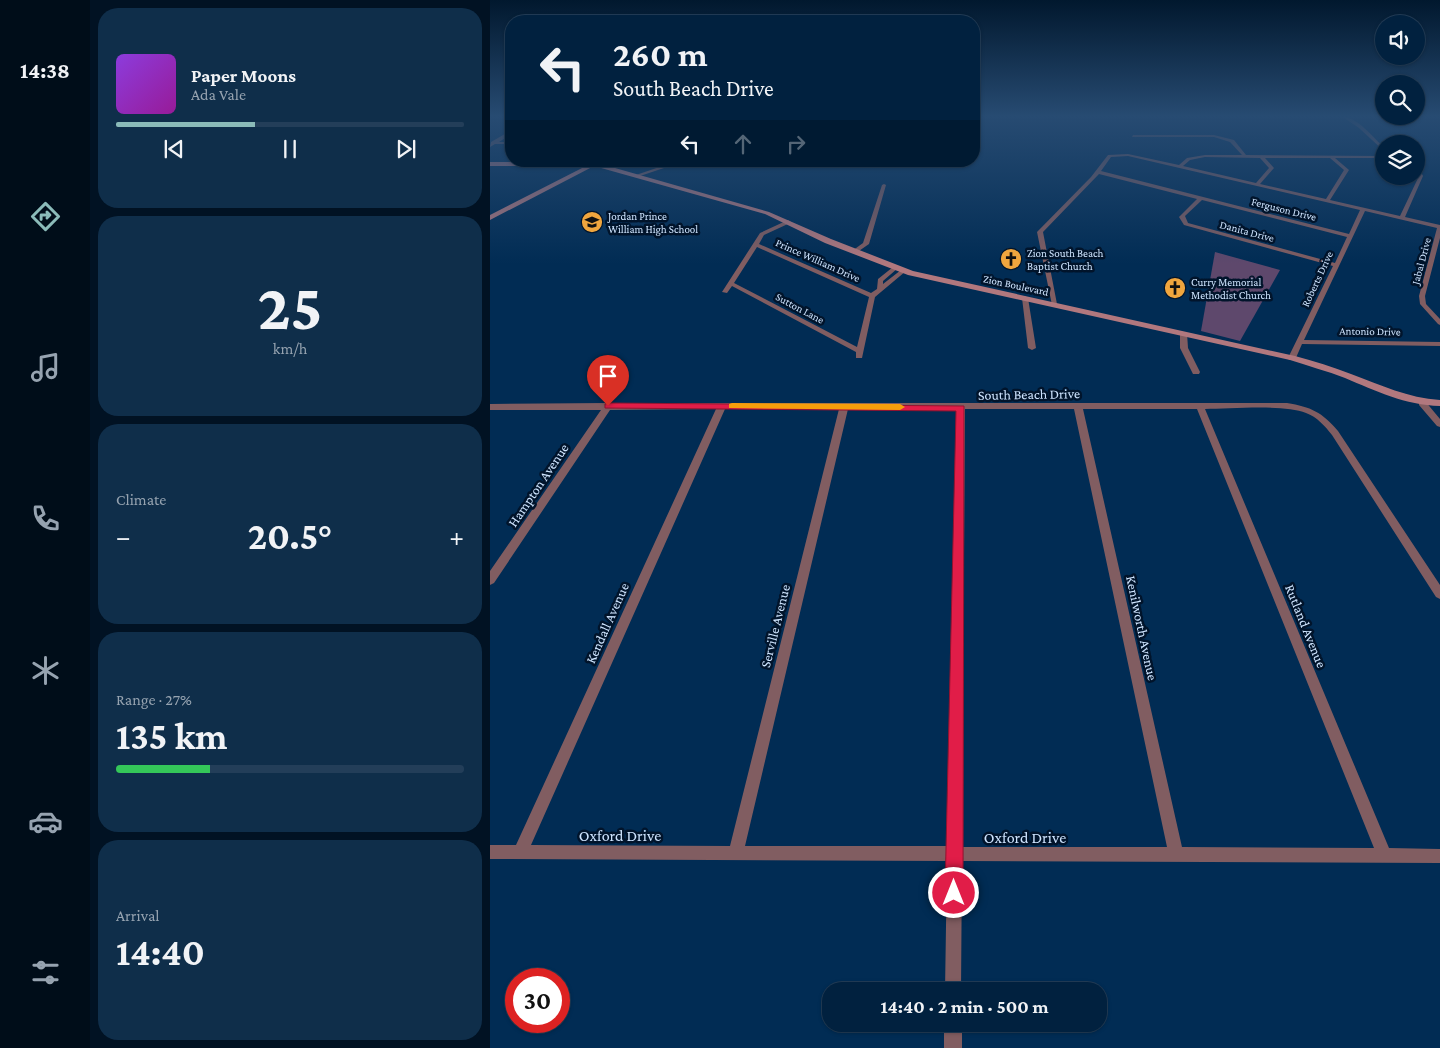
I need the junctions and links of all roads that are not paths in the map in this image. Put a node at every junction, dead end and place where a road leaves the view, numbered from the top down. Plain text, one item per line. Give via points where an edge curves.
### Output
1 (1102, 166) edge
2 (1175, 166) edge
3 (1270, 166) edge
4 (1342, 166) edge
5 (590, 167) edge
6 (609, 167) edge
7 (664, 167) edge
8 (1180, 167) joint
9 (1097, 172) junction
10 (635, 176) junction
11 (1257, 185) junction
12 (1417, 185) edge
13 (884, 186) dead end
14 (1200, 199) junction
15 (1326, 201) junction
16 (1363, 210) junction
17 (490, 218) edge
18 (1402, 218) junction
19 (791, 223) junction
20 (1440, 228) edge
21 (1349, 236) junction
22 (756, 242) junction
23 (854, 252) junction
24 (1336, 265) junction
25 (899, 269) junction
26 (730, 283) junction
27 (725, 292) dead end
28 (872, 296) junction
29 (1025, 298) junction
30 (1054, 304) junction
31 (1440, 324) edge
32 (1184, 333) junction
33 (1300, 342) junction
34 (1440, 344) edge
35 (1032, 348) dead end
36 (1292, 358) junction
37 (1196, 372) dead end
38 (1422, 403) junction
39 (1440, 403) edge
40 (608, 406) junction
41 (722, 406) junction
42 (844, 406) junction
43 (1200, 406) junction
44 (490, 407) edge
45 (1078, 407) junction
46 (961, 408) junction
47 (1440, 424) edge
48 (490, 580) edge
49 (1440, 594) edge
50 (490, 852) edge
51 (520, 852) junction
52 (736, 853) junction
53 (954, 854) junction
54 (1176, 855) junction
55 (1384, 856) junction
56 (1440, 856) edge
57 (953, 982) edge
58 (953, 1032) edge
59 (953, 1048) edge

1 - 9 street
2 - 8 street
3 - 11 street via 1272,168
4 - 15 street via 1347,170
5 - 17 main road
6 - 10 main road, Zion Boulevard
7 - 10 street
8 - 11 street
9 - 14 street, Ferguson Drive
9 - 30 street via 1040,232
10 - 19 main road, Zion Boulevard via 765,212
11 - 15 street
12 - 18 street
13 - 23 street via 866,244
14 - 21 street, Ferguson Drive
14 - 24 street, Danita Drive via 1183,215 1186,224
15 - 16 street
16 - 18 street
16 - 21 street, Roberts Drive
18 - 20 street
19 - 22 street
19 - 23 main road, Zion Boulevard
20 - 31 street, Jabal Drive via 1422,296 1423,304
21 - 24 street, Roberts Drive
22 - 26 street
22 - 28 street, Prince William Drive
23 - 25 main road, Zion Boulevard
24 - 33 street, Roberts Drive
25 - 28 street
25 - 29 main road, Zion Boulevard
26 - 27 street
26 - 28 street, Sutton Lane via 859,354
29 - 30 main road, Zion Boulevard
29 - 35 street
30 - 32 main road, Zion Boulevard
32 - 36 main road, Zion Boulevard
32 - 37 street via 1184,348
33 - 34 street, Antonio Drive
33 - 36 street, Roberts Drive
36 - 38 main road, Zion Boulevard
38 - 39 main road, Zion Boulevard
38 - 47 street
40 - 41 street, South Beach Drive
40 - 44 street, South Beach Drive
40 - 48 street, Hampton Avenue
41 - 42 street, South Beach Drive
41 - 51 street, Kendall Avenue
42 - 46 street, South Beach Drive
42 - 52 street, Serville Avenue
43 - 45 street, South Beach Drive
43 - 49 street, South Beach Drive via 1287,406 1304,408 1324,419
43 - 55 street, Rutland Avenue
45 - 46 street, South Beach Drive
45 - 54 street, Kenilworth Avenue
46 - 53 street
50 - 51 street, Oxford Drive
51 - 52 street, Oxford Drive
52 - 53 street, Oxford Drive
53 - 54 street, Oxford Drive
53 - 57 street
54 - 55 street, Oxford Drive
55 - 56 street, Oxford Drive
58 - 59 street

